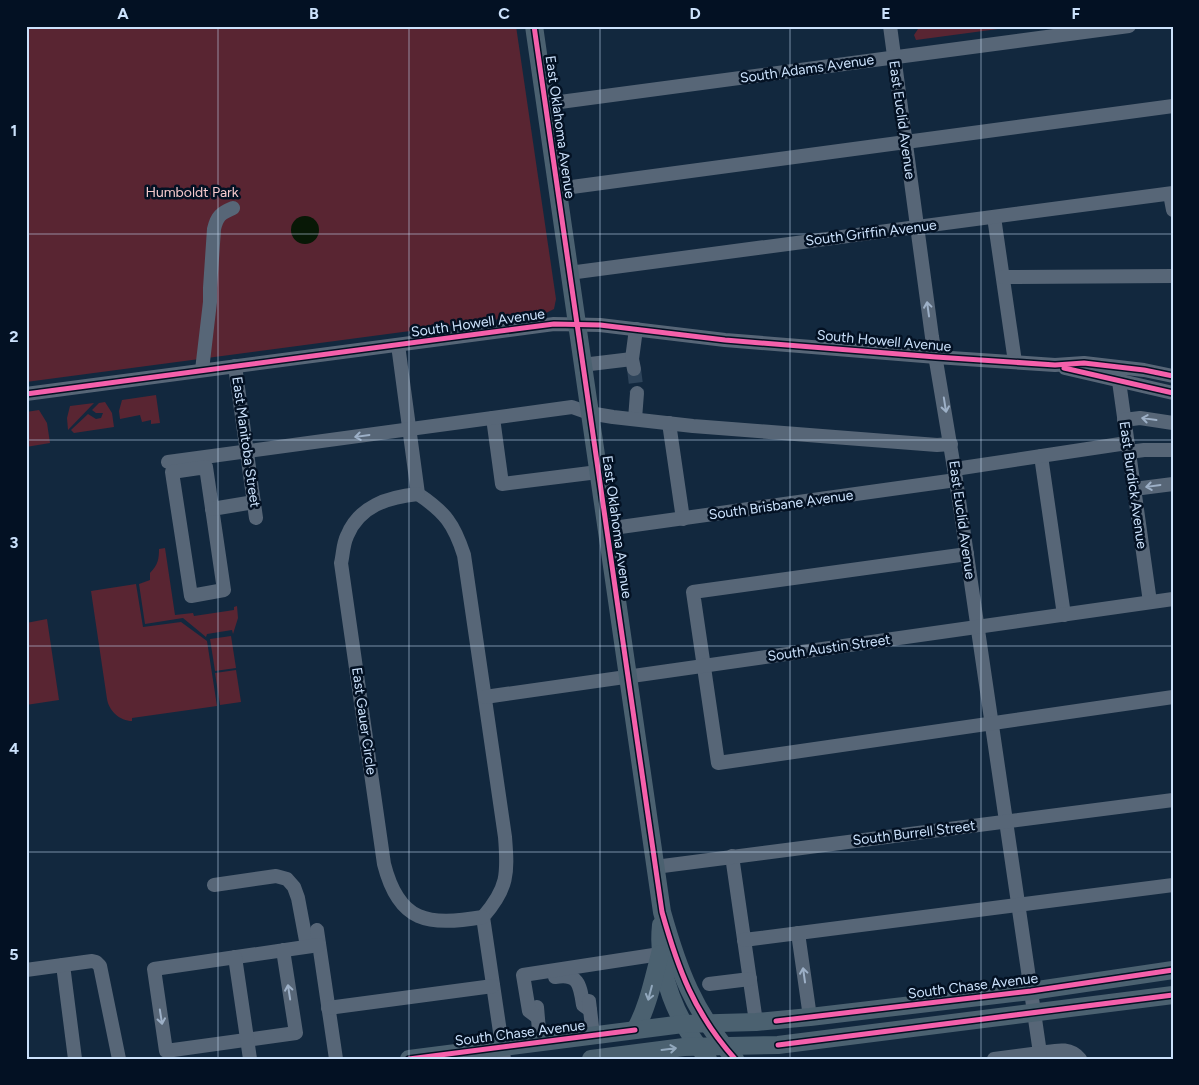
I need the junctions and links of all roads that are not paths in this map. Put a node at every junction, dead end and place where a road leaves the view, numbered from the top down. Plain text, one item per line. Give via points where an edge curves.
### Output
1 (534, 26) edge
2 (890, 26) edge
3 (1129, 26) edge
4 (894, 58) junction
5 (545, 104) junction
6 (1173, 106) edge
7 (905, 142) junction
8 (557, 189) junction
9 (1172, 193) edge
10 (233, 208) dead end
11 (1173, 210) edge
12 (994, 217) junction
13 (917, 226) junction
14 (569, 273) junction
15 (1173, 276) edge
16 (1003, 277) junction
17 (576, 324) junction
18 (636, 329) junction
19 (398, 345) junction
20 (936, 357) junction
21 (1015, 362) junction
22 (582, 365) junction
23 (235, 366) junction
24 (202, 370) junction
25 (1118, 373) junction
26 (1173, 376) edge
27 (637, 393) tunnel mouth
28 (1173, 393) edge
29 (26, 394) edge
30 (589, 413) junction
31 (493, 418) junction
32 (635, 419) junction
33 (1124, 420) junction
34 (669, 423) junction
35 (1173, 423) edge
36 (410, 429) junction
37 (951, 444) junction
38 (1128, 447) junction
39 (1173, 450) edge
40 (247, 452) junction
41 (1041, 456) junction
42 (168, 462) dead end
43 (598, 472) junction
44 (955, 474) junction
45 (1173, 484) edge
46 (1134, 489) junction
47 (418, 494) junction
48 (254, 502) junction
49 (212, 509) junction
50 (256, 518) dead end
51 (683, 519) junction
52 (606, 529) junction
53 (967, 554) junction
54 (1173, 599) edge
55 (1150, 602) junction
56 (1064, 615) junction
57 (978, 627) junction
58 (704, 666) junction
59 (628, 677) junction
60 (1173, 697) edge
61 (485, 698) junction
62 (992, 723) junction
63 (1173, 800) edge
64 (1006, 821) junction
65 (732, 856) junction
66 (656, 867) junction
67 (1173, 884) edge
68 (214, 885) dead end
69 (1018, 905) junction
70 (662, 912) junction
71 (483, 917) junction
72 (317, 930) dead end
73 (798, 934) junction
74 (744, 940) junction
75 (313, 946) junction
76 (283, 950) junction
77 (660, 954) junction
78 (234, 957) junction
79 (63, 965) junction
80 (584, 966) junction
81 (26, 970) edge
82 (1173, 970) edge
83 (750, 979) junction
84 (709, 984) dead end
85 (493, 986) junction
86 (1031, 991) junction
87 (1173, 995) edge
88 (969, 998) junction
89 (328, 1008) junction
90 (590, 1010) junction
91 (1034, 1014) junction
92 (537, 1017) junction
93 (810, 1018) junction
94 (756, 1022) junction
95 (972, 1022) junction
96 (708, 1023) junction
97 (683, 1024) junction
98 (635, 1030) junction
99 (593, 1035) junction
100 (247, 1040) junction
101 (540, 1042) junction
102 (778, 1045) junction
103 (503, 1052) edge
104 (1040, 1052) junction
105 (703, 1053) edge
106 (729, 1053) edge
107 (596, 1058) edge
108 (76, 1059) edge
109 (119, 1059) edge
110 (250, 1059) edge
111 (336, 1059) edge
112 (409, 1059) edge
113 (591, 1059) edge
114 (766, 1059) edge
115 (994, 1059) edge
116 (1080, 1059) edge

1 - 5 main road, East Oklahoma Avenue
2 - 4 street, East Euclid Avenue
3 - 4 street, South Adams Avenue
4 - 5 street, South Adams Avenue
4 - 7 street, East Euclid Avenue
5 - 8 main road, East Oklahoma Avenue
6 - 7 street
7 - 8 street
7 - 13 street, East Euclid Avenue
8 - 14 main road, East Oklahoma Avenue
9 - 11 street
9 - 12 street, South Griffin Avenue
10 - 24 street via 216,219 214,228
12 - 13 street, South Griffin Avenue
12 - 16 street
13 - 14 street, South Griffin Avenue
20 -> 13 street, East Euclid Avenue
14 - 17 main road, East Oklahoma Avenue
15 - 16 street
16 - 21 street
17 - 18 street, South Howell Avenue
17 - 19 street, South Howell Avenue via 554,324
17 - 22 main road, East Oklahoma Avenue
18 - 20 street, South Howell Avenue via 724,340
18 - 22 street via 633,364
19 - 23 street, South Howell Avenue
19 - 36 street
20 - 21 street, South Howell Avenue
20 -> 37 street, East Euclid Avenue
21 - 25 street, South Howell Avenue via 1055,365 1083,373
22 - 30 main road, East Oklahoma Avenue
23 - 24 street, South Howell Avenue
23 - 40 street, East Manitoba Street
24 - 29 street, South Howell Avenue
25 - 26 street, South Howell Avenue via 1144,370
25 - 28 street, South Howell Avenue
25 - 33 street, East Burdick Avenue
27 - 32 street
30 - 31 street via 572,407
30 - 32 street
30 - 43 main road, East Oklahoma Avenue
31 - 36 street
31 - 43 street via 502,484
32 - 34 street
35 -> 33 street via 1140,418
33 - 38 street, East Burdick Avenue
34 - 37 street
34 - 51 street
36 -> 40 street
36 - 47 street
37 - 44 street, East Euclid Avenue
38 - 39 street, South Brisbane Avenue
38 - 41 street, South Brisbane Avenue
38 - 46 street, East Burdick Avenue
40 - 42 street
40 - 48 street, East Manitoba Street
41 - 44 street, South Brisbane Avenue
41 - 56 street
43 - 52 main road, East Oklahoma Avenue
44 - 51 street, South Brisbane Avenue
44 - 53 street, East Euclid Avenue
45 -> 46 street
46 - 55 street, East Burdick Avenue
47 - 61 street via 448,519 457,534 464,556
47 - 71 street, East Gauer Circle via 395,496 372,506 346,536 341,563 384,864 390,885 401,903 417,916 438,921
48 - 49 street
48 - 50 street, East Manitoba Street
49 - 49 street via 206,467 172,472 190,596 224,590
51 - 52 street, South Brisbane Avenue
52 - 59 main road, East Oklahoma Avenue
53 - 57 street, East Euclid Avenue
53 - 58 street via 693,592
54 - 55 street, South Austin Street
55 - 56 street, South Austin Street
56 - 57 street, South Austin Street
57 - 58 street, South Austin Street
57 - 62 street, East Euclid Avenue
58 - 59 street, South Austin Street
58 - 62 street via 718,763
59 - 61 street, South Austin Street
59 - 66 main road, East Oklahoma Avenue
60 - 62 street
61 - 71 street via 507,863 505,884
62 - 64 street, East Euclid Avenue
63 - 64 street, South Burrell Street
64 - 65 street, South Burrell Street
64 - 69 street, East Euclid Avenue
65 - 66 street, South Burrell Street
65 - 74 street
66 - 70 main road, East Oklahoma Avenue
67 - 69 street
68 - 75 street via 276,876 287,879 294,887
69 - 73 street
69 - 86 street, East Euclid Avenue
70 - 77 main road, East Oklahoma Avenue
70 - 96 main road, East Oklahoma Avenue via 686,986
71 - 85 street
72 - 75 street
73 - 74 street
93 -> 73 street
74 - 83 street
75 - 76 street
75 - 89 street
76 - 78 street
100 -> 76 street via 296,1033
77 - 80 street
77 - 97 main road, East Oklahoma Avenue
77 -> 98 main road via 647,1002
78 - 100 street
78 -> 100 street via 154,969 166,1051
79 - 81 street
79 - 108 street
79 - 109 street via 92,961 100,966
80 - 90 street
80 - 92 street via 523,975 529,1011
82 - 86 main road, South Chase Avenue
83 - 84 street
83 - 94 street
85 - 89 street
85 - 103 street
86 - 88 main road, South Chase Avenue
86 - 91 street, East Euclid Avenue
87 - 91 main road
88 - 93 main road, South Chase Avenue
88 - 95 main road
89 - 111 street
90 - 92 street via 583,1005 578,983 563,976 535,982
90 - 99 street
91 - 95 main road
91 - 104 street, East Euclid Avenue
92 - 101 street
93 - 94 main road, South Chase Avenue
94 - 96 main road, South Chase Avenue
95 - 102 main road
96 - 97 main road, South Chase Avenue
96 - 106 main road, East Oklahoma Avenue
97 - 98 main road, South Chase Avenue
97 - 105 main road, East Oklahoma Avenue
98 - 99 main road, South Chase Avenue
99 - 101 main road, South Chase Avenue
99 - 107 main road
100 - 110 street
101 - 103 main road, South Chase Avenue
102 - 106 main road
102 - 114 main road
103 - 112 main road, South Chase Avenue
104 - 115 street
104 - 116 street via 1067,1050
105 - 106 main road
107 -> 105 main road via 678,1048
107 - 113 main road

